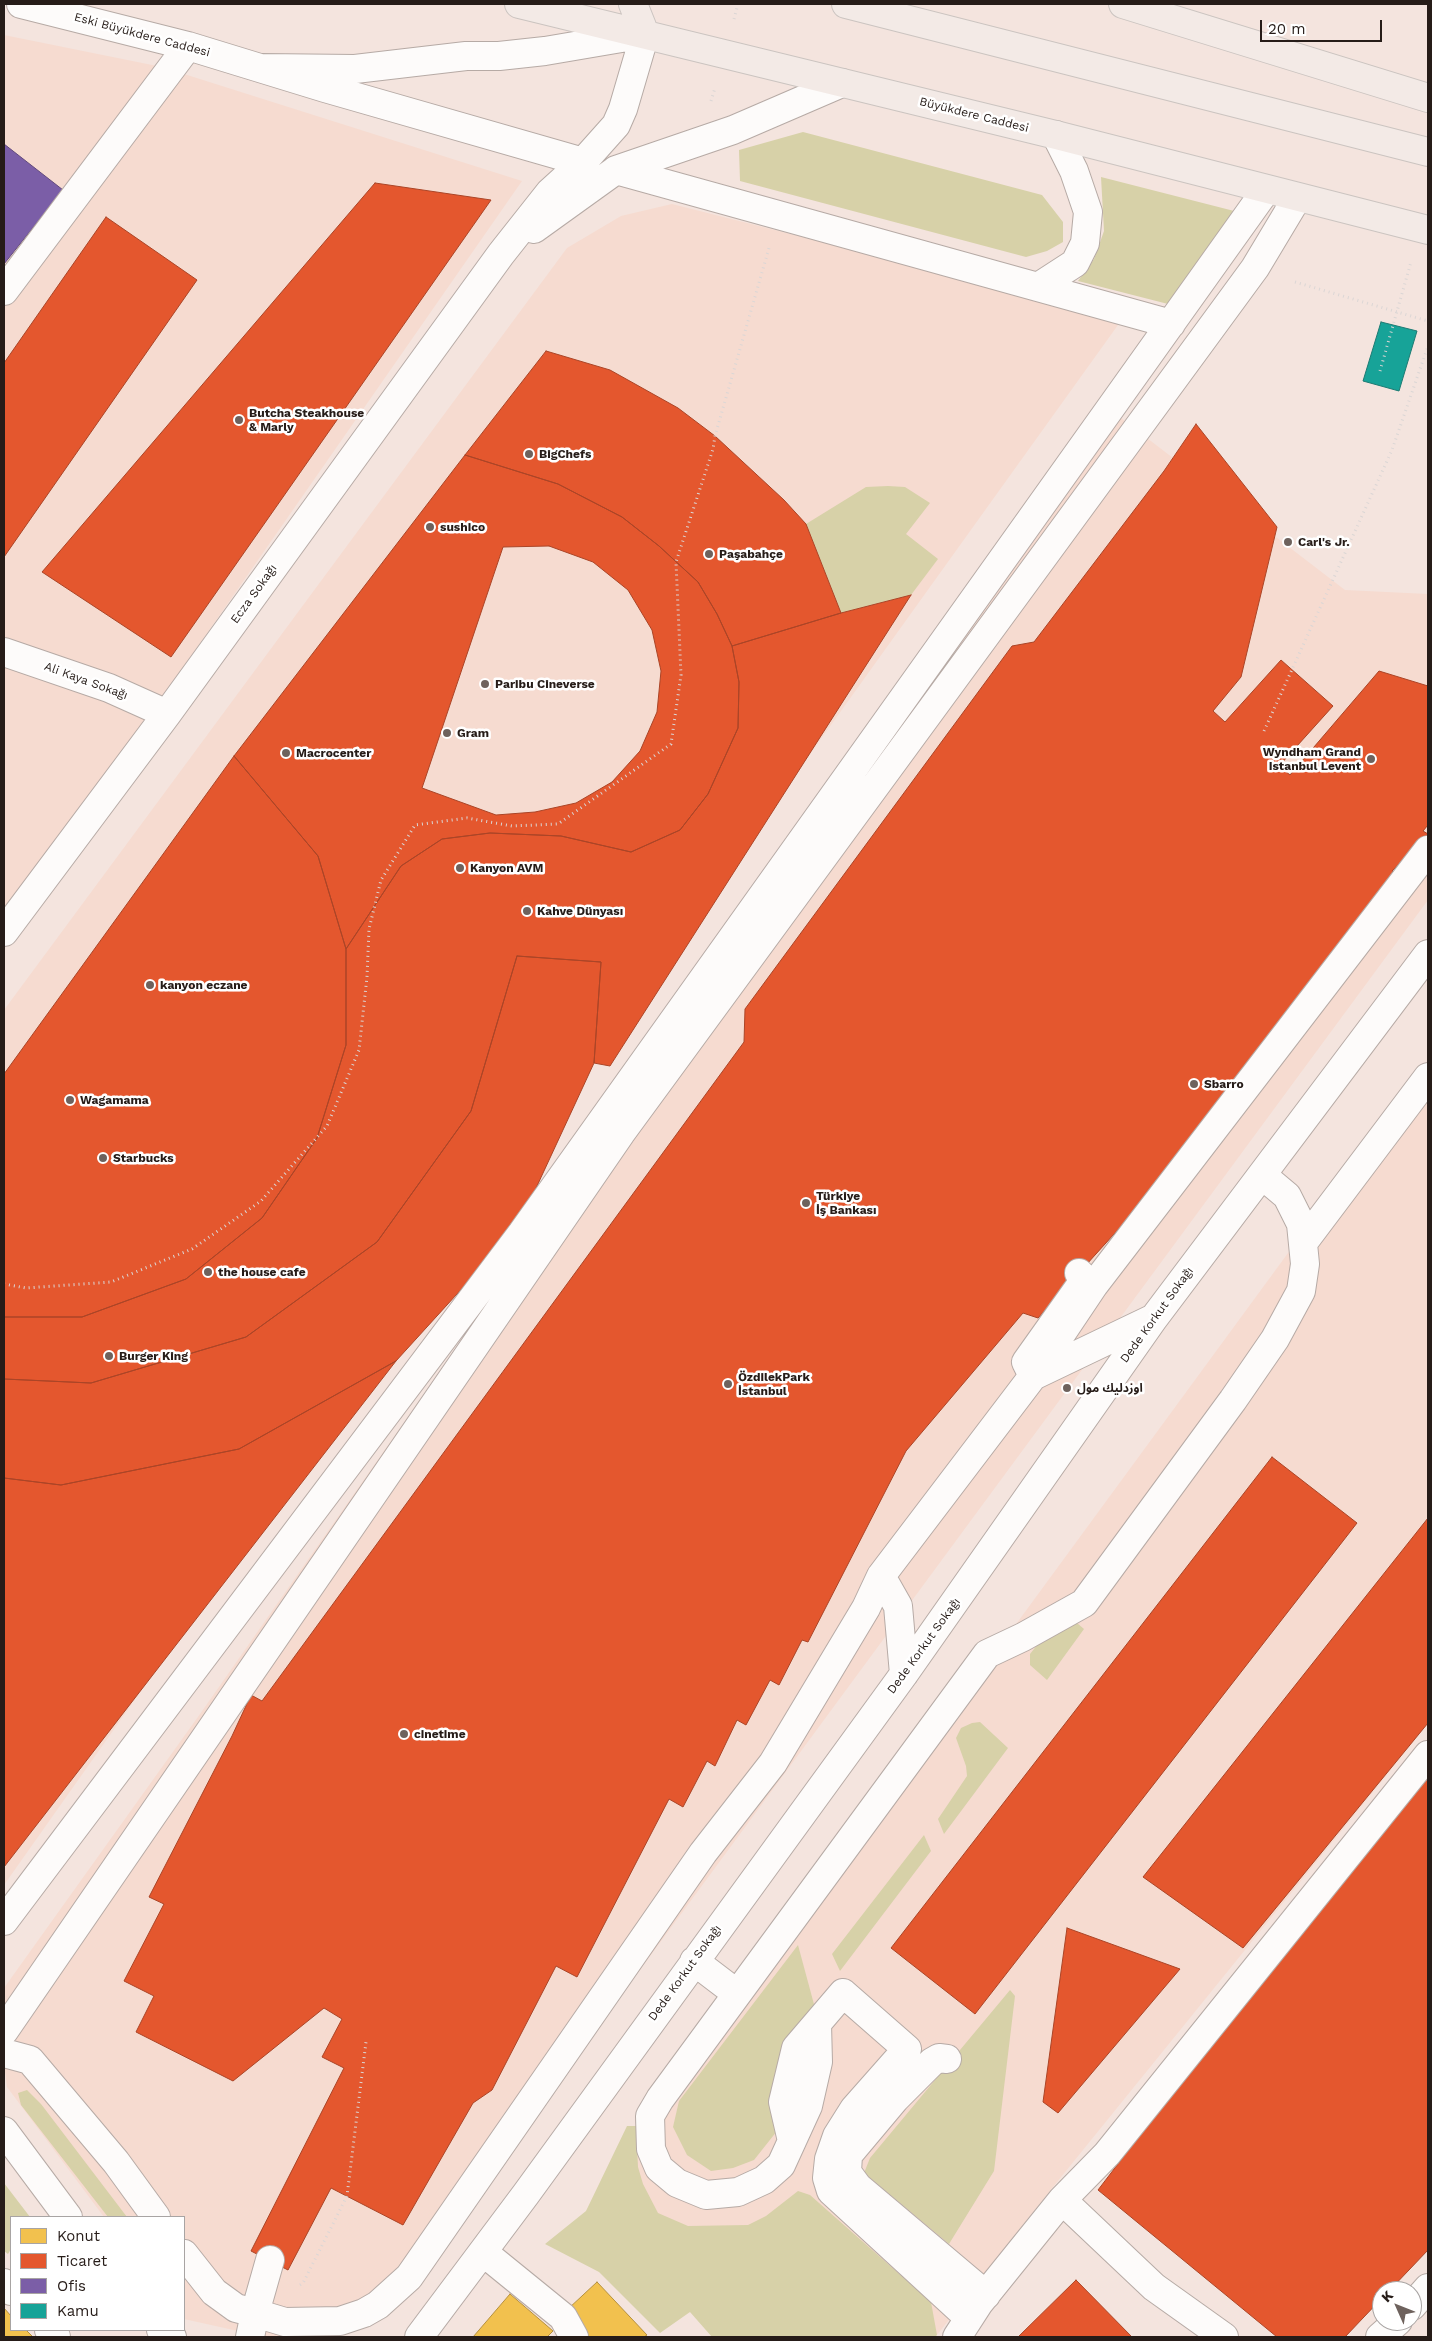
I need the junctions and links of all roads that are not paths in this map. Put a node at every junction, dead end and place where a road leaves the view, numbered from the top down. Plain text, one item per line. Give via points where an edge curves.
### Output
1 (6, 4) edge
2 (21, 4) edge
3 (519, 4) edge
4 (633, 4) edge
5 (846, 4) edge
6 (1123, 4) edge
7 (4, 7) edge
8 (644, 34) junction
9 (188, 46) junction
10 (262, 68) junction
11 (842, 83) junction
12 (1428, 98) edge
13 (1056, 135) junction
14 (1428, 152) edge
15 (583, 162) junction
16 (616, 170) junction
17 (1266, 190) junction
18 (1298, 198) junction
19 (1424, 229) edge
20 (502, 254) junction
21 (1038, 287) junction
22 (4, 291) edge
23 (1171, 324) junction
24 (4, 652) edge
25 (167, 714) junction
26 (1428, 850) edge
27 (4, 932) edge
28 (1428, 954) edge
29 (1428, 1077) edge
30 (1262, 1175) junction
31 (1303, 1243) junction
32 (1079, 1273) dead end
33 (1154, 1318) junction
34 (1033, 1376) junction
35 (882, 1576) junction
36 (904, 1674) junction
37 (1428, 1755) edge
38 (4, 1919) edge
39 (694, 1961) junction
40 (736, 1993) junction
41 (4, 2031) edge
42 (4, 2053) edge
43 (948, 2059) dead end
44 (4, 2131) edge
45 (1062, 2200) junction
46 (67, 2216) edge
47 (155, 2216) edge
48 (483, 2252) junction
49 (185, 2255) edge
50 (270, 2260) dead end
51 (986, 2295) junction
52 (252, 2325) edge
53 (963, 2328) edge
54 (419, 2337) edge
55 (574, 2337) edge
56 (1224, 2337) edge

1 - 7 street
2 - 9 street, Eski Büyükdere Caddesi
3 - 8 main road, Büyükdere Caddesi
4 - 8 main road
5 - 14 main road
6 - 12 main road
8 - 10 street via 545,51 466,56 356,69
8 - 11 main road, Büyükdere Caddesi
8 - 15 street via 616,125
9 - 10 street, Eski Büyükdere Caddesi
9 - 22 street
10 - 15 street
11 - 13 main road, Büyükdere Caddesi
11 - 16 street via 734,130
13 - 17 main road, Büyükdere Caddesi
13 - 21 street via 1074,170 1088,212 1085,243 1075,263
15 - 20 street via 550,192
16 - 20 street
16 - 21 street
17 - 18 main road, Büyükdere Caddesi
17 - 23 street
18 - 19 main road, Büyükdere Caddesi
18 - 41 street via 1255,268 621,1133
20 - 25 street, Ecza Sokağı
21 - 23 street
23 - 38 street via 522,1233
24 - 25 street, Ali Kaya Sokağı via 109,688
25 - 27 street, Ecza Sokağı
26 - 34 street via 1094,1285
28 - 30 street, Dede Korkut Sokağı
29 - 31 street
30 - 31 street via 1287,1196 1301,1224
30 - 33 street, Dede Korkut Sokağı
31 - 40 street via 1305,1264 1301,1291 1275,1339 1084,1603 987,1654 774,1946
32 - 34 street via 1085,1279 1026,1362
33 - 34 street
33 - 36 street, Dede Korkut Sokağı
34 - 35 street
35 - 36 street via 898,1606
35 - 52 street via 773,1763 703,1853 409,2277 364,2314 340,2321
36 - 39 street, Dede Korkut Sokağı
37 - 45 street via 1107,2154
39 - 40 street
39 - 48 street, Dede Korkut Sokağı
40 - 53 street via 650,2116 651,2149 659,2168 677,2183 706,2195 738,2192 764,2180 781,2165 792,2142 783,2102 796,2048 842,1993 907,2049 837,2136 829,2159 827,2178 831,2191
42 - 47 street via 30,2060 116,2162
43 - 51 street via 939,2058 932,2062 895,2099 848,2155 846,2172 858,2187
44 - 46 street
45 - 51 street
45 - 56 street via 1154,2287
48 - 54 street, Dede Korkut Sokağı
48 - 55 street via 562,2317
49 - 52 street via 214,2292
50 - 52 street
51 - 53 street

